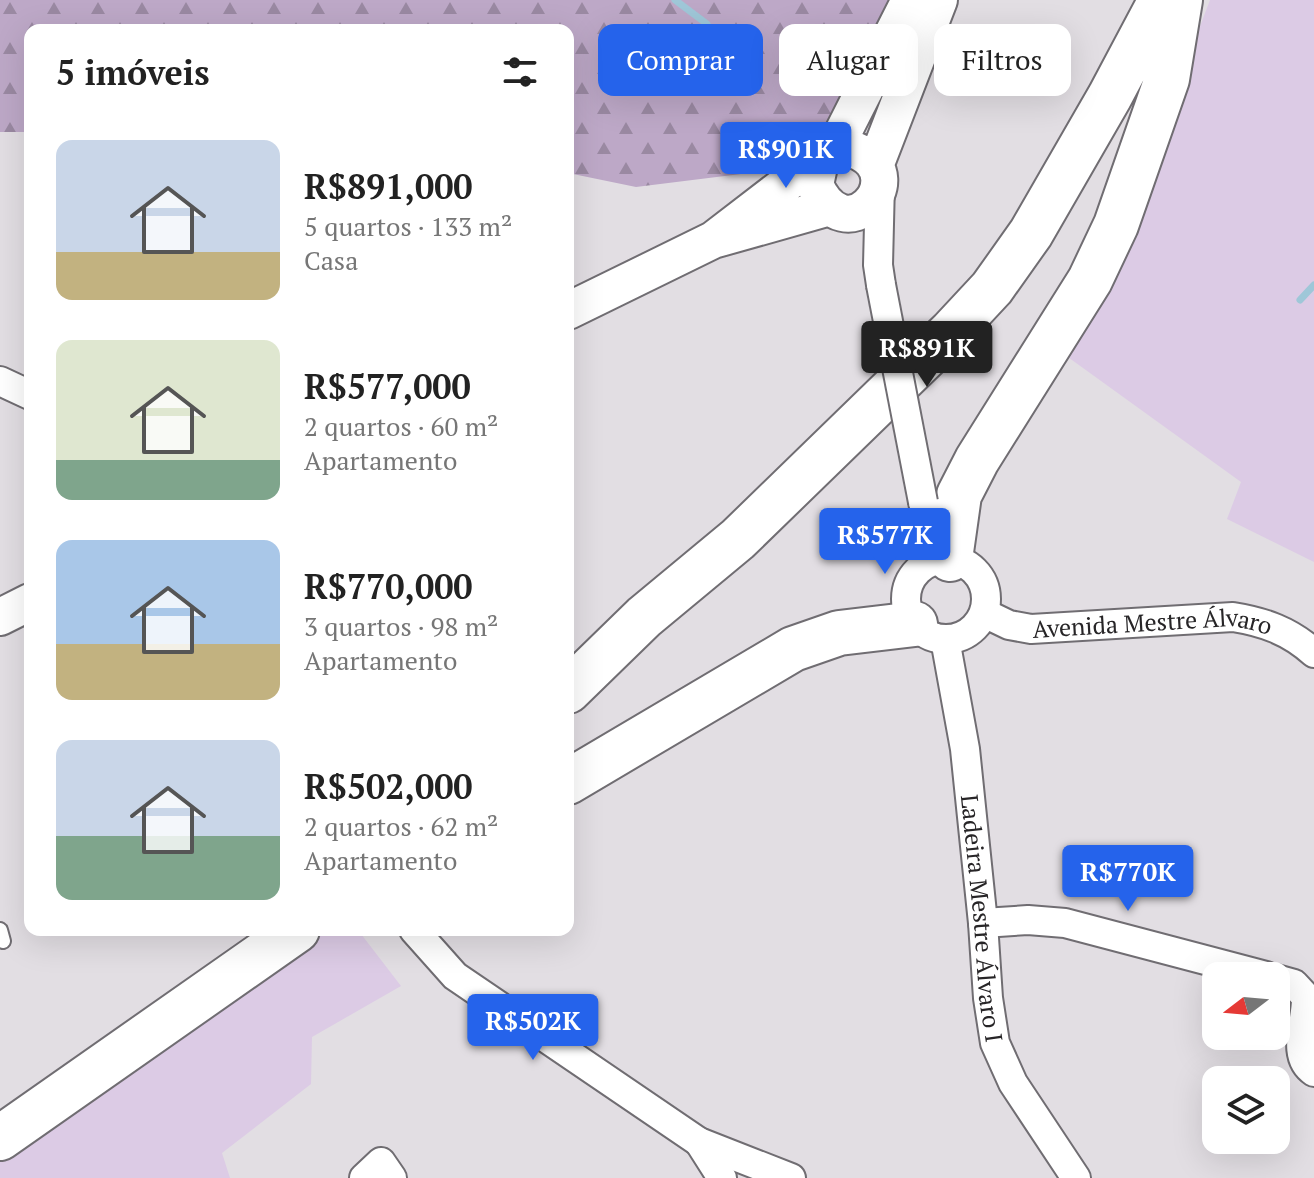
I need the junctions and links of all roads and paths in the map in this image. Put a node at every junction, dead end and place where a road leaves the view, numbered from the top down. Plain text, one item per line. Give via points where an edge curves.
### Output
1 (910, 0) edge
2 (939, 0) edge
3 (1127, 0) edge
4 (1161, 0) edge
5 (1180, 0) edge
6 (1110, 96) junction
7 (828, 153) junction
8 (877, 174) junction
9 (836, 210) junction
10 (713, 240) junction
11 (879, 275) junction
12 (574, 308) edge
13 (0, 381) edge
14 (24, 392) edge
15 (943, 560) junction
16 (24, 605) edge
17 (984, 613) junction
18 (0, 617) edge
19 (930, 631) junction
20 (1314, 653) edge
21 (574, 685) edge
22 (574, 778) edge
23 (983, 923) junction
24 (288, 936) edge
25 (419, 936) edge
26 (1213, 962) edge
27 (1290, 983) edge
28 (1314, 1072) edge
29 (0, 1138) edge
30 (699, 1142) junction
31 (722, 1178) edge
32 (791, 1178) edge
33 (1076, 1178) edge

1 - 7 street
2 - 8 street
3 - 6 main road
4 - 6 main road
5 - 15 main road via 1167,79 1116,225 1090,280 977,460 959,495
6 - 21 main road via 1031,233 992,288 738,539 644,617
7 - 8 street via 849,148 864,154
7 - 9 street via 815,185
7 - 10 street
8 - 9 street via 877,195 870,207 857,213
8 - 11 street
9 - 10 street
9 - 11 street
10 - 12 street
11 - 15 street, bridge via 923,502
13 - 14 street
15 - 17 street via 977,574 984,586
15 - 19 street via 917,571 910,583 907,606
16 - 18 street
17 - 19 street via 959,637
17 - 20 street, Avenida Mestre Álvaro via 1031,629 1233,617 1281,629
19 - 22 main road via 839,633 793,649
19 - 23 street, Ladeira Mestre Álvaro I via 965,749
23 - 26 street via 1065,923
23 - 33 street, Ladeira Mestre Álvaro I via 995,1043 1013,1083
24 - 29 main road
25 - 30 street via 455,976
27 - 28 street via 1306,997 1301,1050 1305,1065
30 - 31 street
30 - 32 street

